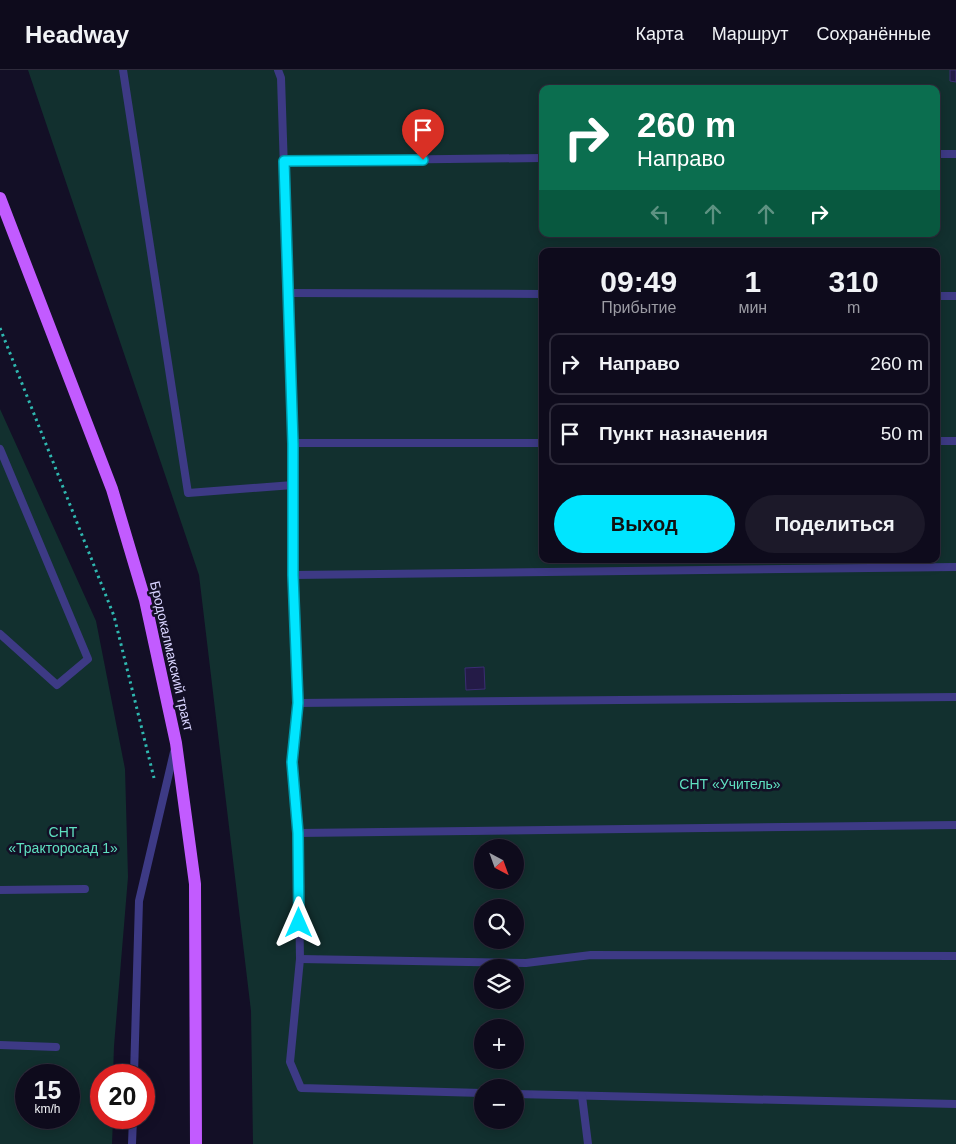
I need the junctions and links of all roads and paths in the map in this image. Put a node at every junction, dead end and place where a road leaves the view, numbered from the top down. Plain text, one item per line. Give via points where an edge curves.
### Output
1 (122, 70) edge
2 (278, 70) edge
3 (940, 154) edge
4 (956, 154) edge
5 (539, 158) edge
6 (284, 161) junction
7 (0, 198) edge
8 (288, 293) junction
9 (539, 294) edge
10 (940, 296) edge
11 (956, 296) edge
12 (0, 328) edge
13 (956, 441) edge
14 (940, 442) edge
15 (539, 443) edge
16 (293, 444) junction
17 (0, 448) edge
18 (293, 485) junction
19 (956, 567) edge
20 (293, 575) junction
21 (0, 634) edge
22 (956, 697) edge
23 (298, 703) junction
24 (176, 743) junction
25 (154, 779) dead end
26 (956, 825) edge
27 (298, 833) junction
28 (85, 889) dead end
29 (0, 890) edge
30 (956, 956) edge
31 (300, 958) junction
32 (0, 1045) edge
33 (56, 1047) dead end
34 (134, 1064) edge
35 (474, 1093) edge
36 (524, 1094) edge
37 (582, 1096) junction
38 (956, 1104) edge
39 (133, 1129) edge
40 (132, 1144) edge
41 (196, 1144) edge
42 (588, 1144) edge

1 - 18 lane via 188,493
2 - 6 lane
3 - 4 lane
5 - 6 lane
6 - 8 lane
7 - 24 main road, Бродокалмакский тракт via 112,489 145,600
8 - 9 lane
8 - 16 lane
10 - 11 lane
12 - 25 path via 114,616
13 - 14 lane
15 - 16 lane
16 - 18 lane
17 - 21 lane via 88,659 57,685
18 - 20 lane
19 - 20 lane
20 - 23 lane
22 - 23 lane
23 - 27 lane via 292,762
24 - 34 lane via 139,901
24 - 41 main road, Бродокалмакский тракт via 195,884
26 - 27 lane
27 - 31 lane
28 - 29 lane
30 - 31 lane via 591,955 526,962
31 - 35 lane via 290,1062 302,1088
32 - 33 lane
36 - 37 lane
37 - 38 lane
37 - 42 lane
39 - 40 lane

